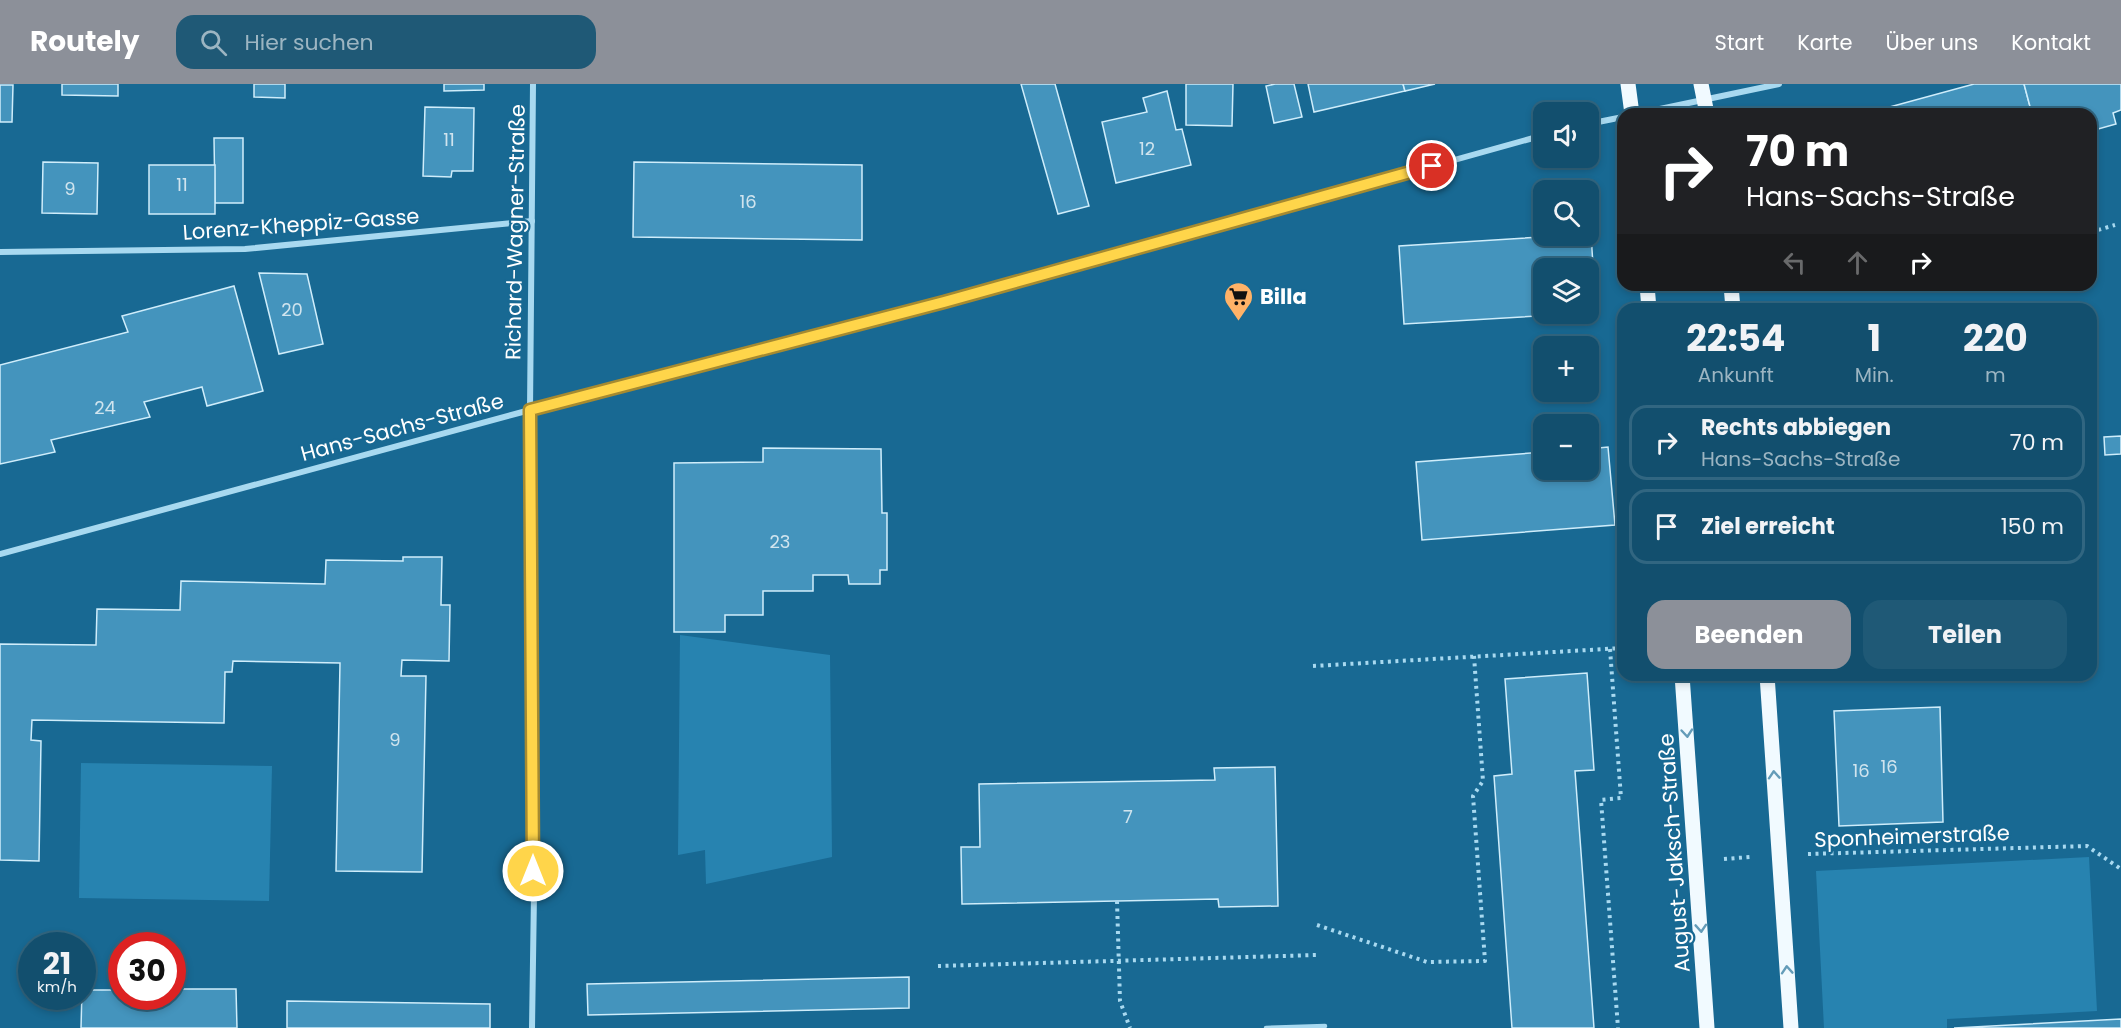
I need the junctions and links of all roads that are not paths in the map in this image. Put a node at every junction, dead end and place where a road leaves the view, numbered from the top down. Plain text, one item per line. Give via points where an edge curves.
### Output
1 (533, 84) edge
2 (1628, 84) edge
3 (1701, 84) edge
4 (1779, 84) edge
5 (1633, 108) edge
6 (1705, 108) edge
7 (1617, 118) edge
8 (1599, 122) edge
9 (1533, 138) edge
10 (532, 221) junction
11 (0, 252) edge
12 (530, 410) junction
13 (0, 554) edge
14 (1682, 681) edge
15 (1767, 681) edge
16 (1325, 1026) dead end
17 (532, 1028) edge
18 (1266, 1028) edge
19 (1707, 1028) edge
20 (1791, 1028) edge

1 - 10 street, Richard-Wagner-Straße
2 - 5 main road
3 - 6 main road
4 - 6 street
7 - 8 street
9 - 12 street, Hans-Sachs-Straße via 955,299
10 - 11 street, Lorenz-Kheppiz-Gasse via 245,249
10 - 12 street, Richard-Wagner-Straße
12 - 13 street, Hans-Sachs-Straße
12 - 17 street, Richard-Wagner-Straße
14 -> 19 main road, August-Jaksch-Straße
20 -> 15 main road
16 - 18 lane

